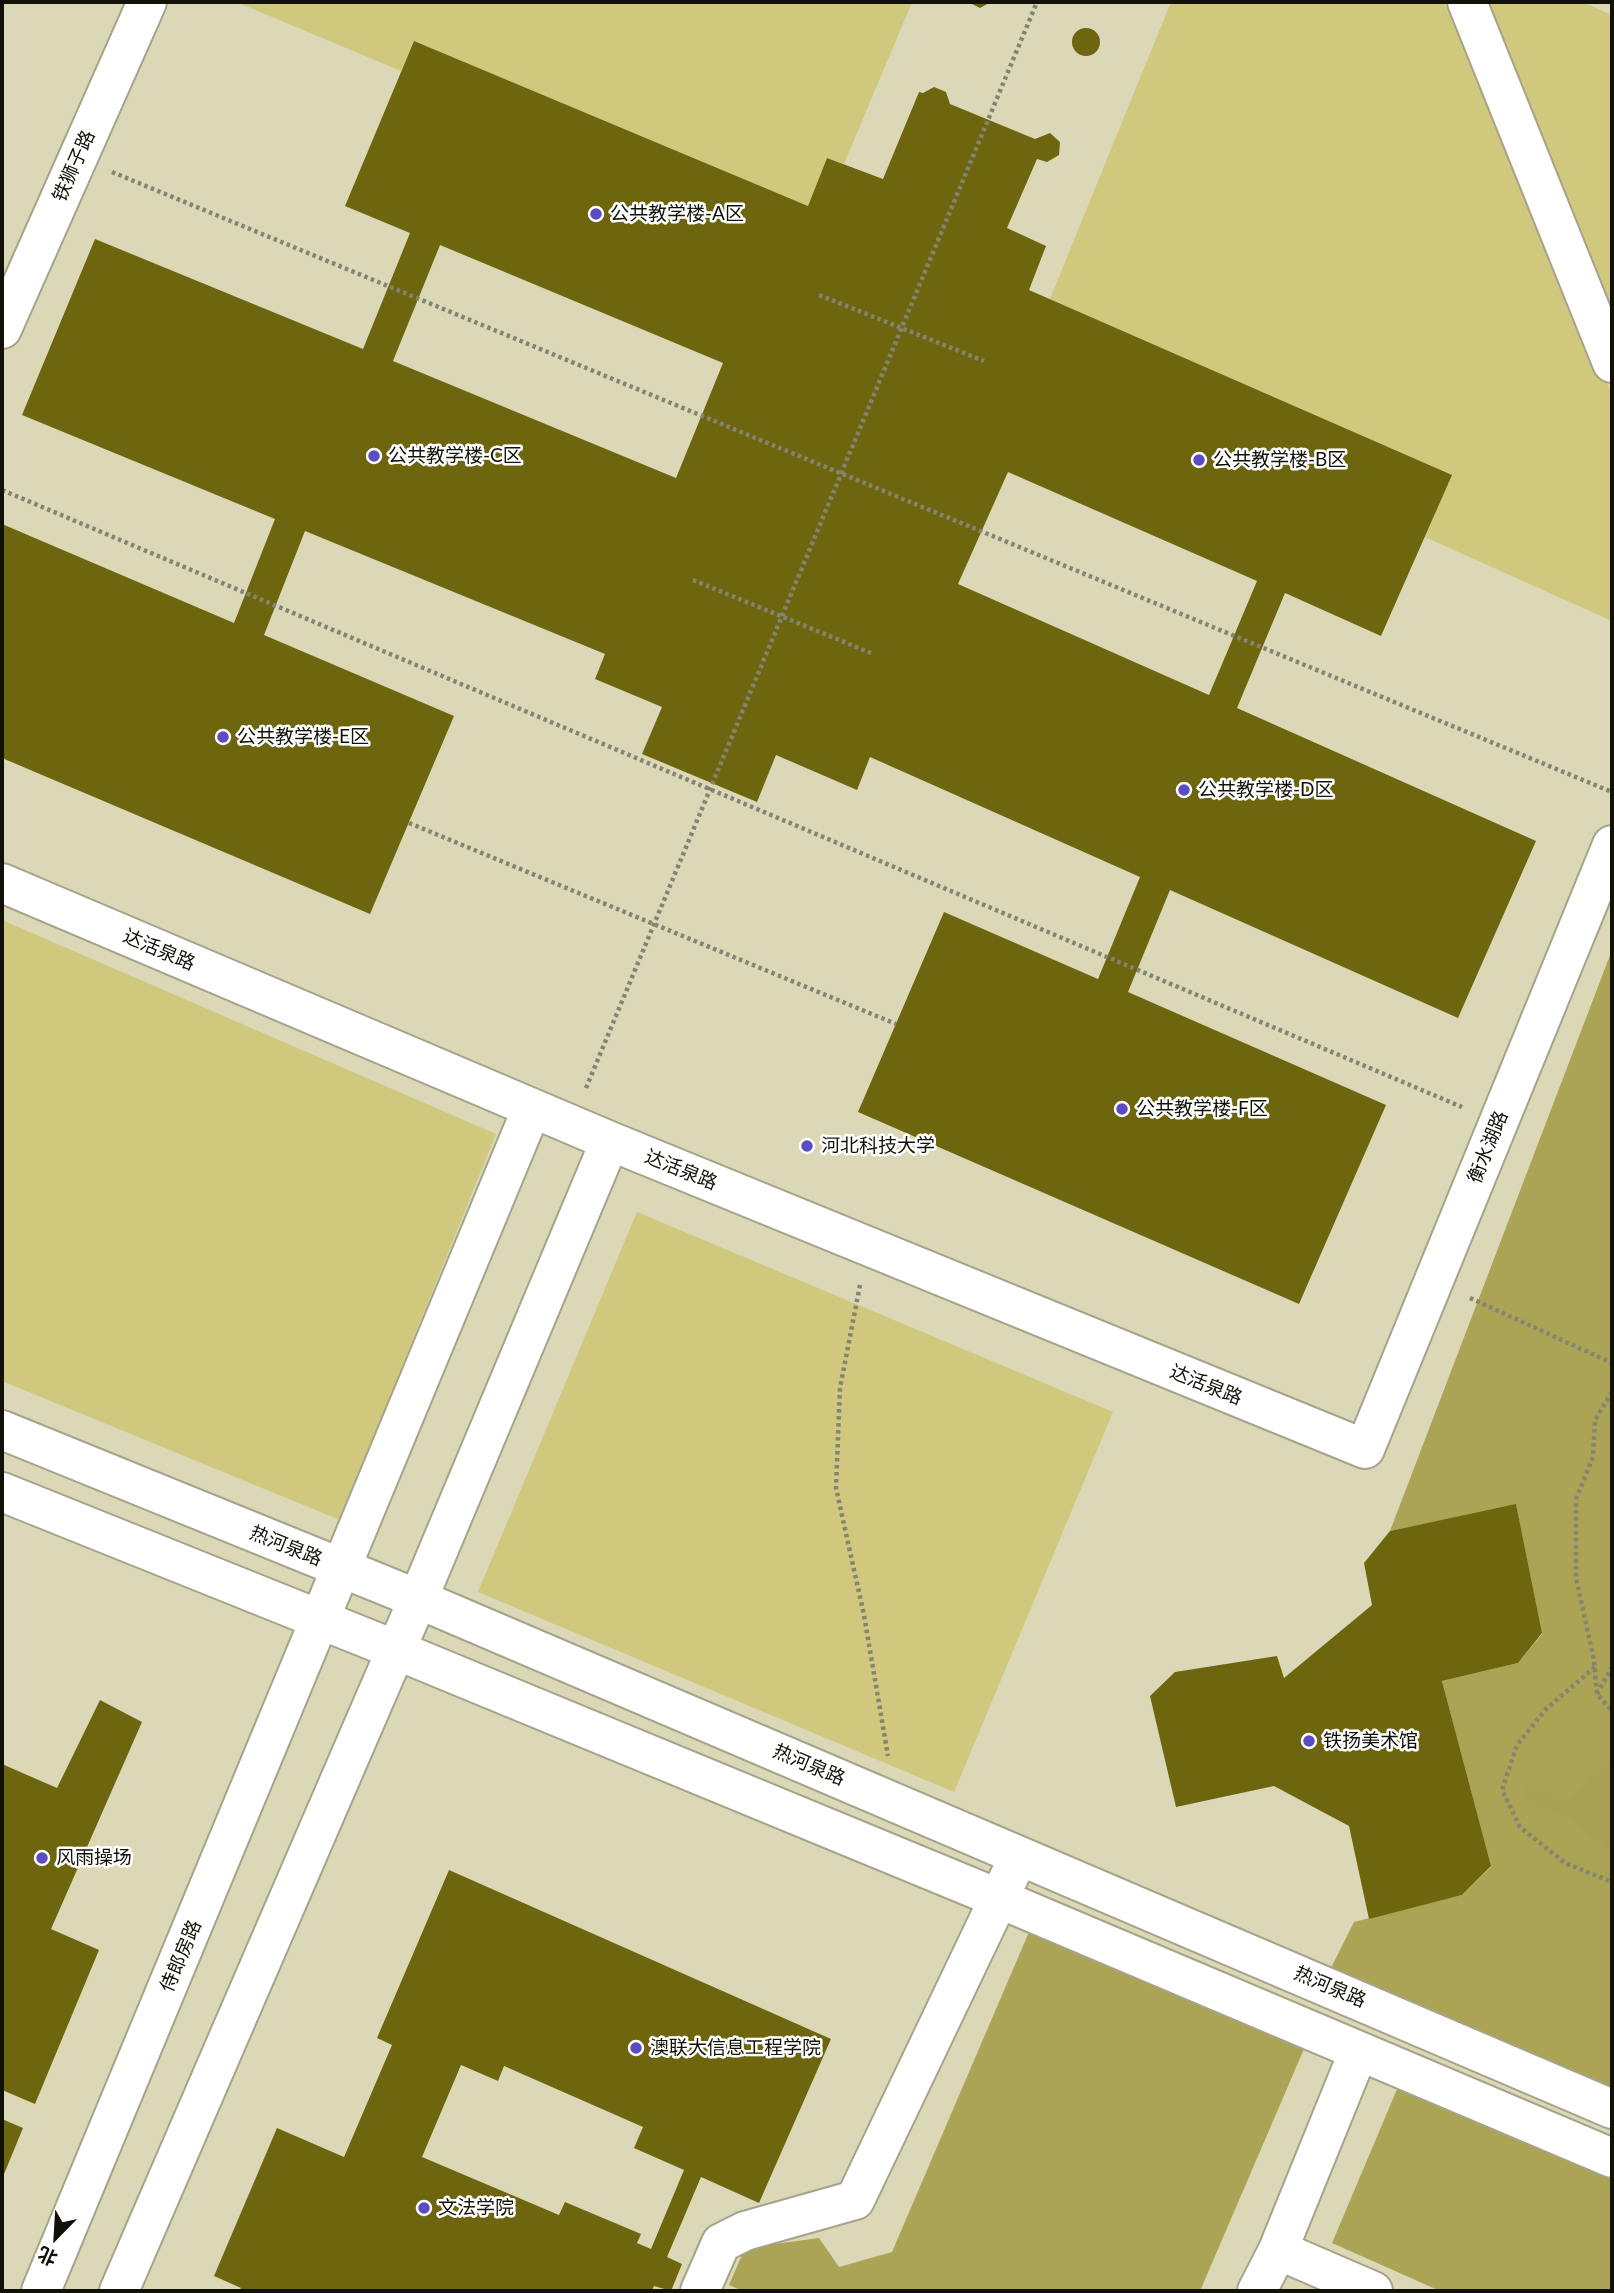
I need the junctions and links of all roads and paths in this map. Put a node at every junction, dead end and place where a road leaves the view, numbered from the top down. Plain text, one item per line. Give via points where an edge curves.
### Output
1 (147, 2) edge
2 (1038, 2) edge
3 (1467, 2) edge
4 (78, 158) junction
5 (819, 295) dead end
6 (902, 328) junction
7 (2, 329) edge
8 (984, 361) dead end
9 (1612, 363) edge
10 (841, 474) junction
11 (2, 490) edge
12 (693, 580) dead end
13 (782, 617) junction
14 (871, 653) dead end
15 (710, 789) junction
16 (1612, 792) edge
17 (409, 823) dead end
18 (1612, 845) edge
19 (2, 883) edge
20 (656, 923) junction
21 (896, 1024) dead end
22 (532, 1108) junction
23 (1499, 1122) junction
24 (571, 1125) junction
25 (610, 1141) junction
26 (868, 1247) junction
27 (1433, 1282) junction
28 (1612, 1363) edge
29 (1612, 1392) edge
30 (2, 1430) edge
31 (1365, 1449) joint
32 (2, 1492) edge
33 (341, 1569) junction
34 (418, 1599) junction
35 (321, 1620) junction
36 (396, 1650) junction
37 (1595, 1667) junction
38 (1612, 1667) edge
39 (1597, 1694) junction
40 (1612, 1712) edge
41 (895, 1802) junction
42 (1018, 1853) junction
43 (1612, 1882) edge
44 (1000, 1899) junction
45 (1359, 2053) junction
46 (1612, 2109) edge
47 (1612, 2158) edge
48 (1278, 2250) junction
49 (41, 2291) edge
50 (119, 2291) edge
51 (701, 2291) edge
52 (1257, 2291) edge
53 (1373, 2291) edge

1 - 4 lane, 铁狮子路
2 - 6 path
3 - 9 lane
4 - 7 lane, 铁狮子路
4 - 10 path
5 - 6 path
6 - 8 path
6 - 10 path
10 - 13 path
10 - 16 path
11 - 15 path
12 - 13 path
13 - 14 path
13 - 15 path
15 - 20 path
15 - 23 path
17 - 20 path
18 - 23 lane, 衡水湖路
19 - 22 lane, 达活泉路
20 - 21 path
20 - 24 path
22 - 24 lane, 达活泉路
22 - 33 lane, 侍郎房路
23 - 27 lane, 衡水湖路
24 - 25 lane, 达活泉路
25 - 26 lane, 达活泉路
25 - 34 lane
26 - 31 lane, 达活泉路
26 - 41 path via 839,1388 836,1488 864,1615
27 - 28 path
27 - 31 lane, 衡水湖路
29 - 37 path via 1595,1420 1592,1457 1576,1499 1576,1578
30 - 33 lane, 热河泉路
32 - 35 lane
33 - 34 lane, 热河泉路
33 - 35 lane, 侍郎房路
34 - 36 lane
34 - 41 lane, 热河泉路
35 - 36 lane
35 - 49 lane, 侍郎房路
36 - 44 lane
36 - 50 lane
37 - 39 path
37 - 43 path via 1546,1709 1517,1745 1502,1790 1520,1827 1564,1863
38 - 39 path
39 - 40 path
41 - 42 lane, 热河泉路
42 - 44 lane
42 - 46 lane, 热河泉路
44 - 45 lane
44 - 51 lane via 855,2200 745,2231 721,2243
45 - 47 lane
45 - 48 lane
48 - 52 lane
48 - 53 lane

